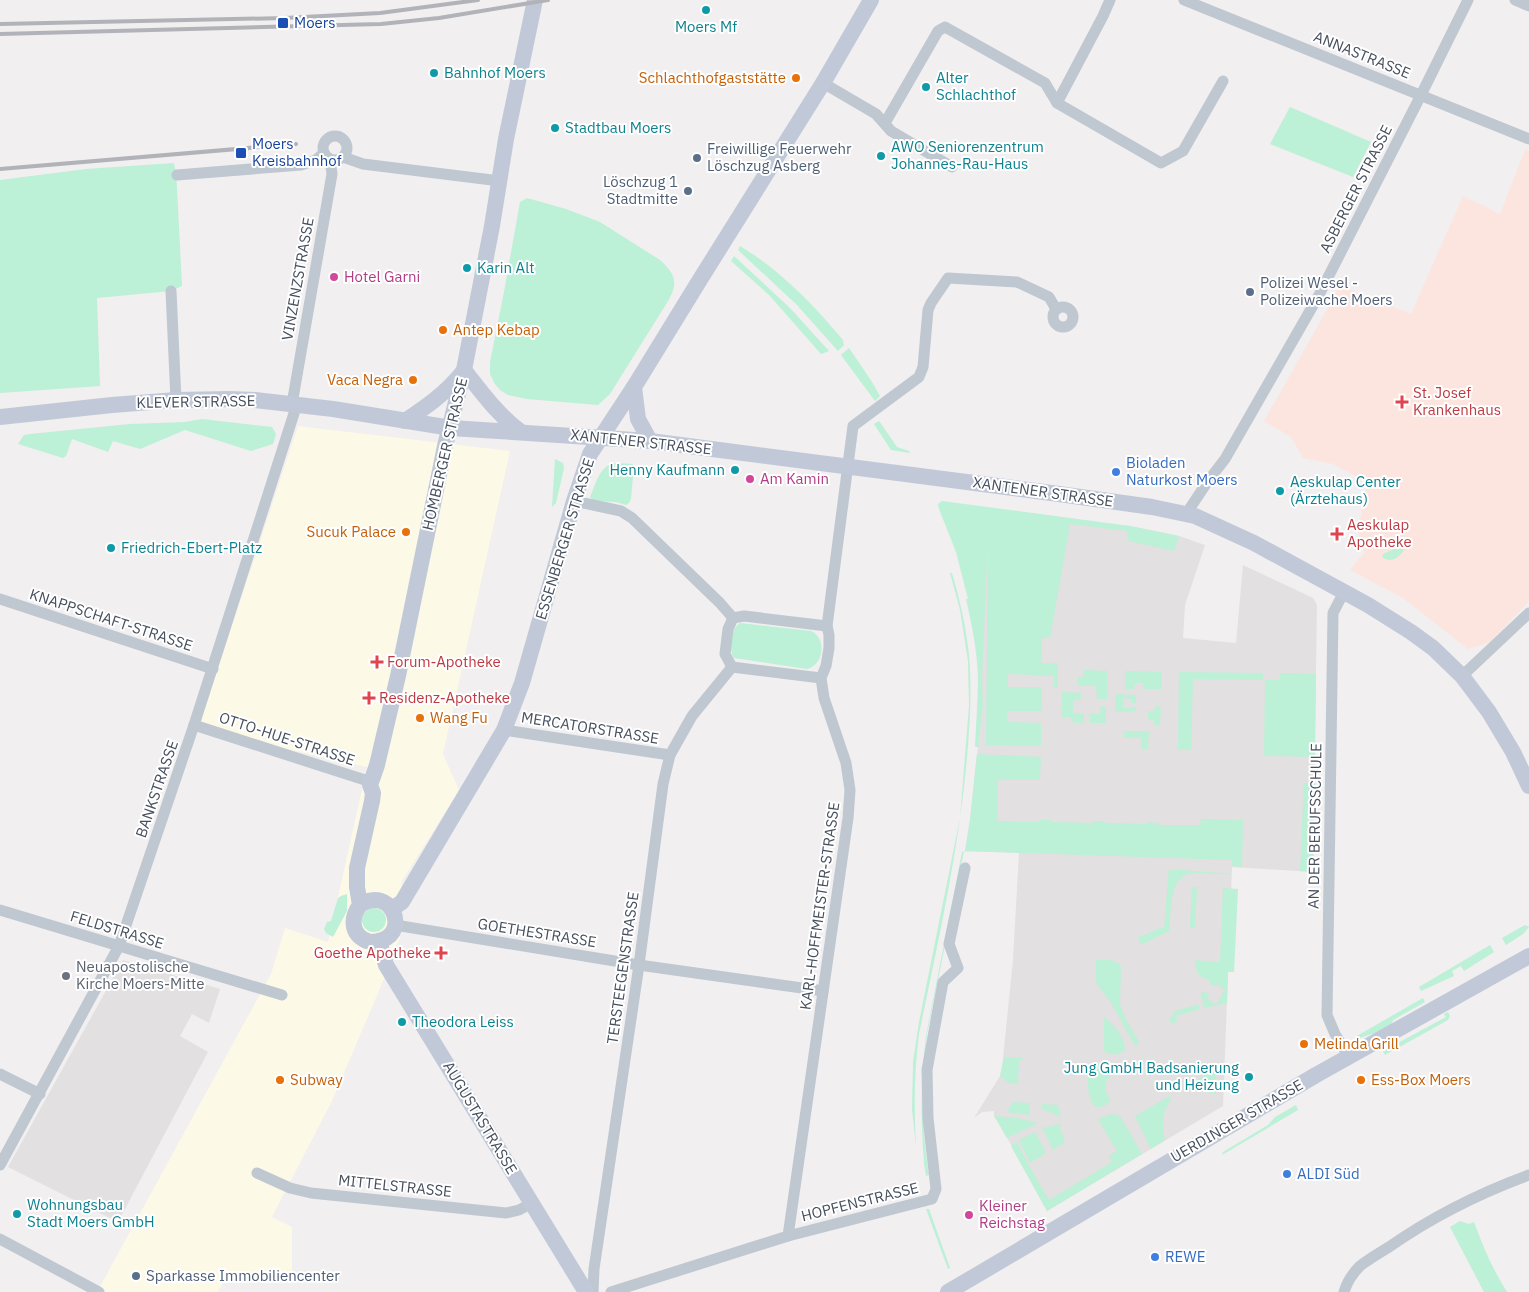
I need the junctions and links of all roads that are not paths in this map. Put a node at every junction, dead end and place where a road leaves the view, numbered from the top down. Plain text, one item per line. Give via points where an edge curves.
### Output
1 (536, 0) edge
2 (871, 0) edge
3 (1110, 0) edge
4 (1184, 0) edge
5 (1468, 0) edge
6 (1515, 0) edge
7 (1529, 6) edge
8 (1223, 81) dead end
9 (823, 83) junction
10 (1421, 95) junction
11 (1057, 104) junction
12 (885, 123) junction
13 (1529, 139) edge
14 (327, 156) junction
15 (343, 157) junction
16 (952, 167) dead end
17 (177, 175) dead end
18 (500, 181) junction
19 (171, 291) dead end
20 (1056, 309) dead end
21 (464, 370) junction
22 (634, 387) junction
23 (176, 400) junction
24 (295, 404) junction
25 (0, 417) edge
26 (405, 421) junction
27 (451, 428) junction
28 (521, 432) junction
29 (601, 437) junction
30 (650, 441) junction
31 (848, 466) junction
32 (574, 501) junction
33 (1186, 514) junction
34 (1344, 592) junction
35 (0, 599) edge
36 (1529, 613) edge
37 (733, 618) junction
38 (827, 626) junction
39 (732, 667) junction
40 (213, 669) junction
41 (1462, 676) junction
42 (821, 678) junction
43 (194, 725) junction
44 (504, 730) junction
45 (670, 755) junction
46 (370, 785) junction
47 (1529, 786) edge
48 (965, 868) dead end
49 (360, 905) junction
50 (392, 908) junction
51 (0, 910) edge
52 (395, 925) junction
53 (379, 942) junction
54 (118, 946) junction
55 (1529, 956) edge
56 (639, 965) junction
57 (823, 991) junction
58 (282, 995) dead end
59 (1348, 1057) junction
60 (0, 1074) edge
61 (40, 1094) junction
62 (0, 1165) edge
63 (257, 1173) dead end
64 (1529, 1175) edge
65 (532, 1203) junction
66 (788, 1236) junction
67 (2, 1244) edge
68 (99, 1292) edge
69 (586, 1292) edge
70 (592, 1292) edge
71 (611, 1292) edge
72 (948, 1292) edge
73 (1344, 1292) edge

1 - 18 main road, HOMBERGER STRASSE
2 - 9 main road, ESSENBERGER STRASSE
3 - 11 street
4 - 10 street, ANNASTRASSE
5 - 10 street, ASBERGER STRASSE
6 - 7 street
8 - 11 street via 1183,151 1160,163
9 - 12 street via 876,114
9 - 22 main road, ESSENBERGER STRASSE
10 - 13 street, ANNASTRASSE
10 - 33 street, ASBERGER STRASSE via 1319,295 1225,459
11 - 12 street via 1045,83 945,27 938,31
12 - 16 street via 891,131
14 - 15 street via 336,160
14 - 15 street via 323,150 324,143 337,137 346,145
14 - 17 street via 301,165
14 - 24 street, VINZENZSTRASSE via 332,174
15 - 18 street via 363,164
18 - 21 main road, HOMBERGER STRASSE
19 - 23 street
20 - 31 street, KARL-HOFFMEISTER-STRASSE via 1049,297 1018,282 948,278 928,310 922,372 853,426
21 - 26 main road via 434,401
21 - 27 main road, HOMBERGER STRASSE
21 - 28 main road via 492,406
22 - 29 main road, ESSENBERGER STRASSE
22 - 30 main road via 638,419
23 - 24 main road, KLEVER STRASSE via 230,399
23 - 25 main road, KLEVER STRASSE
24 - 26 main road, KLEVER STRASSE
24 - 40 street, BANKSTRASSE
26 - 27 main road, KLEVER STRASSE
27 - 28 main road, XANTENER STRASSE
27 - 46 main road, HOMBERGER STRASSE via 398,676
28 - 29 main road, XANTENER STRASSE
29 - 30 main road, XANTENER STRASSE
29 - 32 main road, ESSENBERGER STRASSE via 588,460
30 - 31 main road, XANTENER STRASSE
31 - 33 main road, XANTENER STRASSE
31 - 38 street, KARL-HOFFMEISTER-STRASSE
32 - 37 street via 621,511 632,518
32 - 44 main road, ESSENBERGER STRASSE via 522,683
33 - 34 main road, XANTENER STRASSE via 1254,543
34 - 41 main road, XANTENER STRASSE via 1411,632
34 - 59 street, AN DER BERUFSSCHULE via 1333,613 1327,1015
35 - 40 street, KNAPPSCHAFT-STRASSE
36 - 41 street
37 - 38 street via 744,616
37 - 39 street via 728,628 725,654
38 - 42 street, KARL-HOFFMEISTER-STRASSE via 829,648
39 - 42 street
39 - 45 street, TERSTEEGENSTRASSE via 692,716
40 - 43 street, BANKSTRASSE
41 - 47 main road, XANTENER STRASSE via 1489,712
42 - 57 street, KARL-HOFFMEISTER-STRASSE via 824,698 846,763 850,790
43 - 46 street, OTTO-HUE-STRASSE via 365,780
43 - 54 street, BANKSTRASSE
44 - 45 street, MERCATORSTRASSE
44 - 50 main road, ESSENBERGER STRASSE via 402,902
45 - 56 street, TERSTEEGENSTRASSE via 663,784
46 - 49 main road, HOMBERGER STRASSE via 372,801 357,868
48 - 66 street, HOPFENSTRASSE via 949,944 958,968 943,982 927,1070 928,1118 936,1189 932,1199
49 - 50 main road via 375,900
49 - 53 main road, HOMBERGER STRASSE via 353,920 355,930 366,940
50 - 52 main road
51 - 54 street, FELDSTRASSE
52 - 53 main road via 387,938
52 - 56 street, GOETHESTRASSE
53 - 65 main road, AUGUSTASTRASSE via 386,965
54 - 58 street, FELDSTRASSE
54 - 61 street, BANKSTRASSE
55 - 59 main road, UERDINGER STRASSE
56 - 57 street, GOETHESTRASSE
56 - 70 street, TERSTEEGENSTRASSE
57 - 66 street, KARL-HOFFMEISTER-STRASSE
59 - 72 main road, UERDINGER STRASSE
60 - 61 street
61 - 62 street, BANKSTRASSE
63 - 65 street, MITTELSTRASSE via 290,1188 311,1193 506,1213
64 - 73 street via 1407,1234 1361,1266 1352,1275
65 - 69 main road, AUGUSTASTRASSE
66 - 71 street, HOPFENSTRASSE
67 - 68 street

